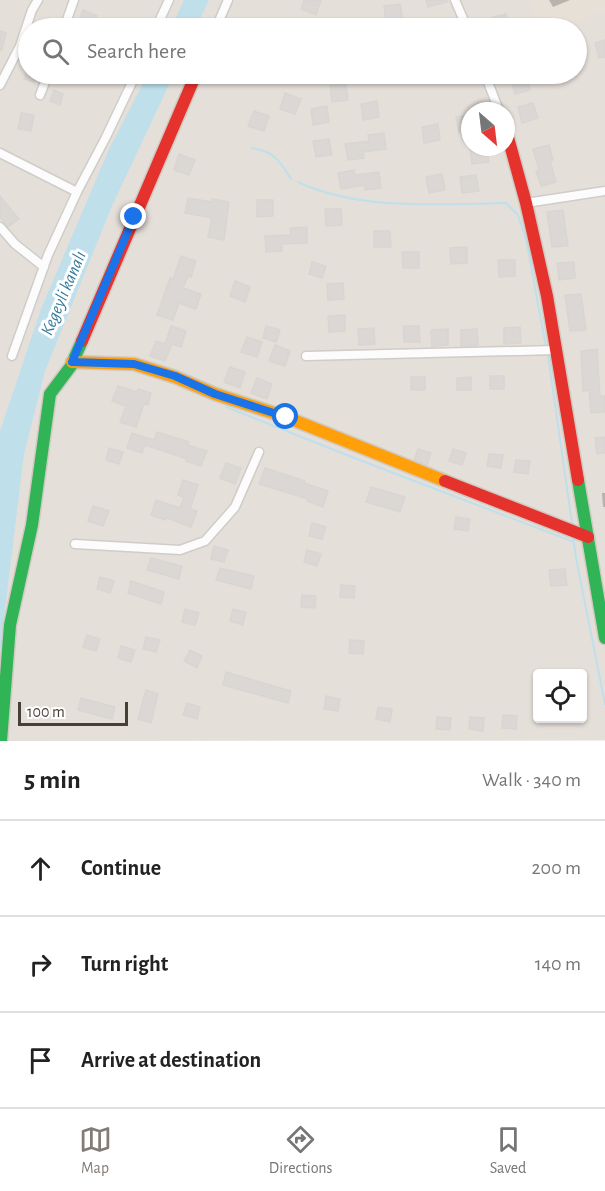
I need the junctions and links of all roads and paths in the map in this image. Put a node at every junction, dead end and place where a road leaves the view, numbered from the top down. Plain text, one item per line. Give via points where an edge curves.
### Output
1 (38, 0) edge
2 (74, 0) edge
3 (169, 0) edge
4 (228, 0) edge
5 (455, 0) edge
6 (29, 18) edge
7 (68, 18) edge
8 (161, 18) edge
9 (220, 18) edge
10 (463, 18) edge
11 (18, 50) edge
12 (44, 84) edge
13 (131, 84) edge
14 (192, 84) edge
15 (489, 84) edge
16 (0, 85) edge
17 (40, 95) dead end
18 (496, 102) edge
19 (0, 153) edge
20 (513, 156) edge
21 (605, 191) edge
22 (77, 192) junction
23 (526, 202) junction
24 (0, 227) edge
25 (44, 267) junction
26 (556, 350) junction
27 (12, 356) dead end
28 (306, 356) dead end
29 (72, 362) junction
30 (259, 452) dead end
31 (588, 537) junction
32 (75, 544) dead end
33 (605, 638) edge
34 (1, 741) edge

1 - 6 street
2 - 7 street
3 - 8 street
4 - 9 street
5 - 10 street
11 - 16 street
12 - 17 street
13 - 22 street
14 - 29 street
15 - 18 street
19 - 22 street
20 - 23 street
21 - 23 street
22 - 25 street
23 - 26 street
24 - 25 street
25 - 27 street
26 - 28 street
26 - 31 street
29 - 31 street via 134,364 175,376
29 - 34 street via 50,394 32,525 10,625
30 - 32 street via 235,507 205,541 180,550
31 - 33 street

